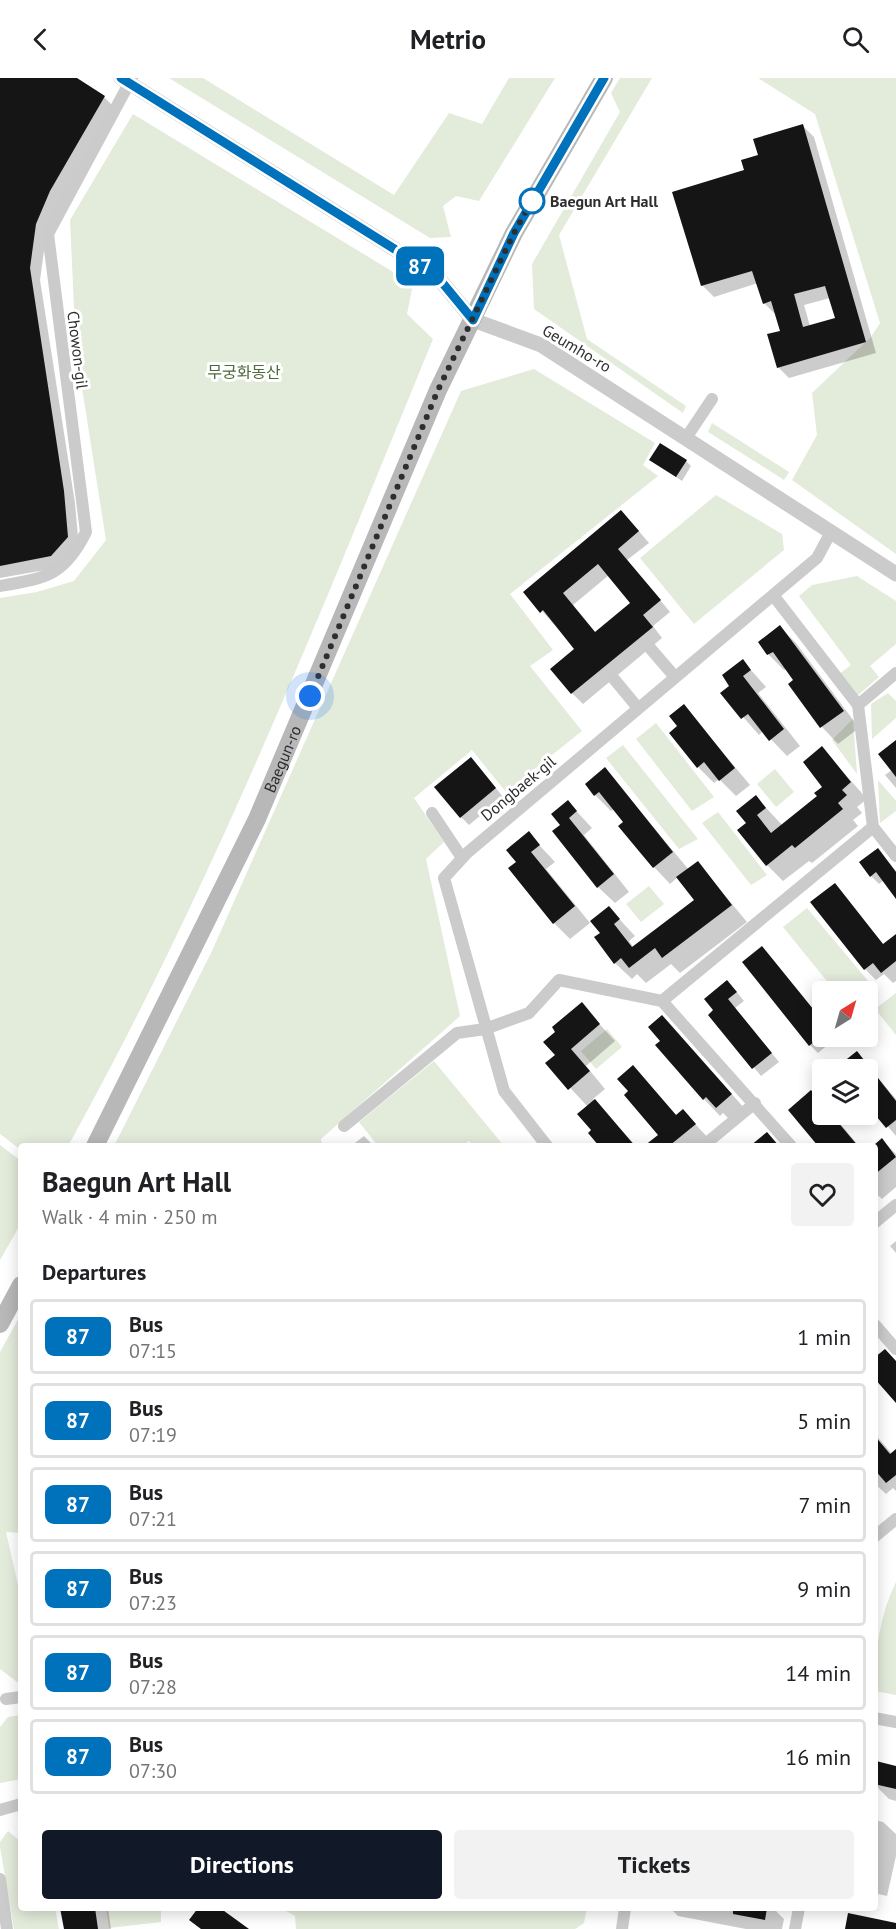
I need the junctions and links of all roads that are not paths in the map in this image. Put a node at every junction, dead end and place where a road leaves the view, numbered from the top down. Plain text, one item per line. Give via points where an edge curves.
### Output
1 (604, 78) edge
2 (127, 80) edge
3 (473, 320) junction
4 (712, 399) dead end
5 (686, 438) junction
6 (831, 532) junction
7 (896, 574) edge
8 (0, 586) edge
9 (773, 595) junction
10 (650, 648) dead end
11 (896, 673) edge
12 (675, 677) junction
13 (614, 680) dead end
14 (858, 705) junction
15 (638, 708) junction
16 (432, 813) dead end
17 (873, 827) junction
18 (896, 856) edge
19 (462, 858) junction
20 (662, 1001) junction
21 (485, 1029) junction
22 (755, 1103) junction
23 (344, 1126) dead end
24 (96, 1143) edge
25 (545, 1143) edge
26 (707, 1143) edge
27 (788, 1143) edge
28 (896, 1204) edge
29 (878, 1220) edge
30 (18, 1291) edge
31 (0, 1324) edge
32 (878, 1328) edge
33 (896, 1349) edge
34 (896, 1519) edge
35 (878, 1533) edge
36 (18, 1697) edge
37 (6, 1699) dead end
38 (878, 1719) edge
39 (896, 1722) edge
40 (18, 1805) edge
41 (0, 1810) edge
42 (0, 1879) edge
43 (625, 1911) edge
44 (798, 1911) edge
45 (7, 1929) edge
46 (622, 1929) edge
47 (795, 1929) edge

1 - 3 main road, Baegun-ro via 514,233
2 - 3 street via 436,275
2 - 8 street, Chowon-gil via 48,234 86,532 66,565 38,580
3 - 5 street, Geumho-ro via 541,345
3 - 24 main road, Baegun-ro via 434,400 257,819
4 - 5 street
5 - 6 street, Geumho-ro
6 - 7 street, Geumho-ro
6 - 9 street, Dongbaek-gil via 817,558
9 - 12 street, Dongbaek-gil
9 - 14 street
10 - 12 street
11 - 14 street
12 - 15 street, Dongbaek-gil
13 - 15 street
14 - 17 street
15 - 19 street, Dongbaek-gil
16 - 19 street
17 - 18 street
17 - 20 street
19 - 21 street, Dongbaek-gil via 444,878
20 - 21 street via 559,980 529,1013
20 - 22 street
21 - 23 street via 457,1033
21 - 25 street, Dongbaek-gil via 504,1091
22 - 26 street
22 - 27 street
28 - 29 street
30 - 31 main road
32 - 33 street
34 - 35 street
36 - 37 street
38 - 39 street
40 - 41 street
42 - 45 street
43 - 46 street
44 - 47 street

